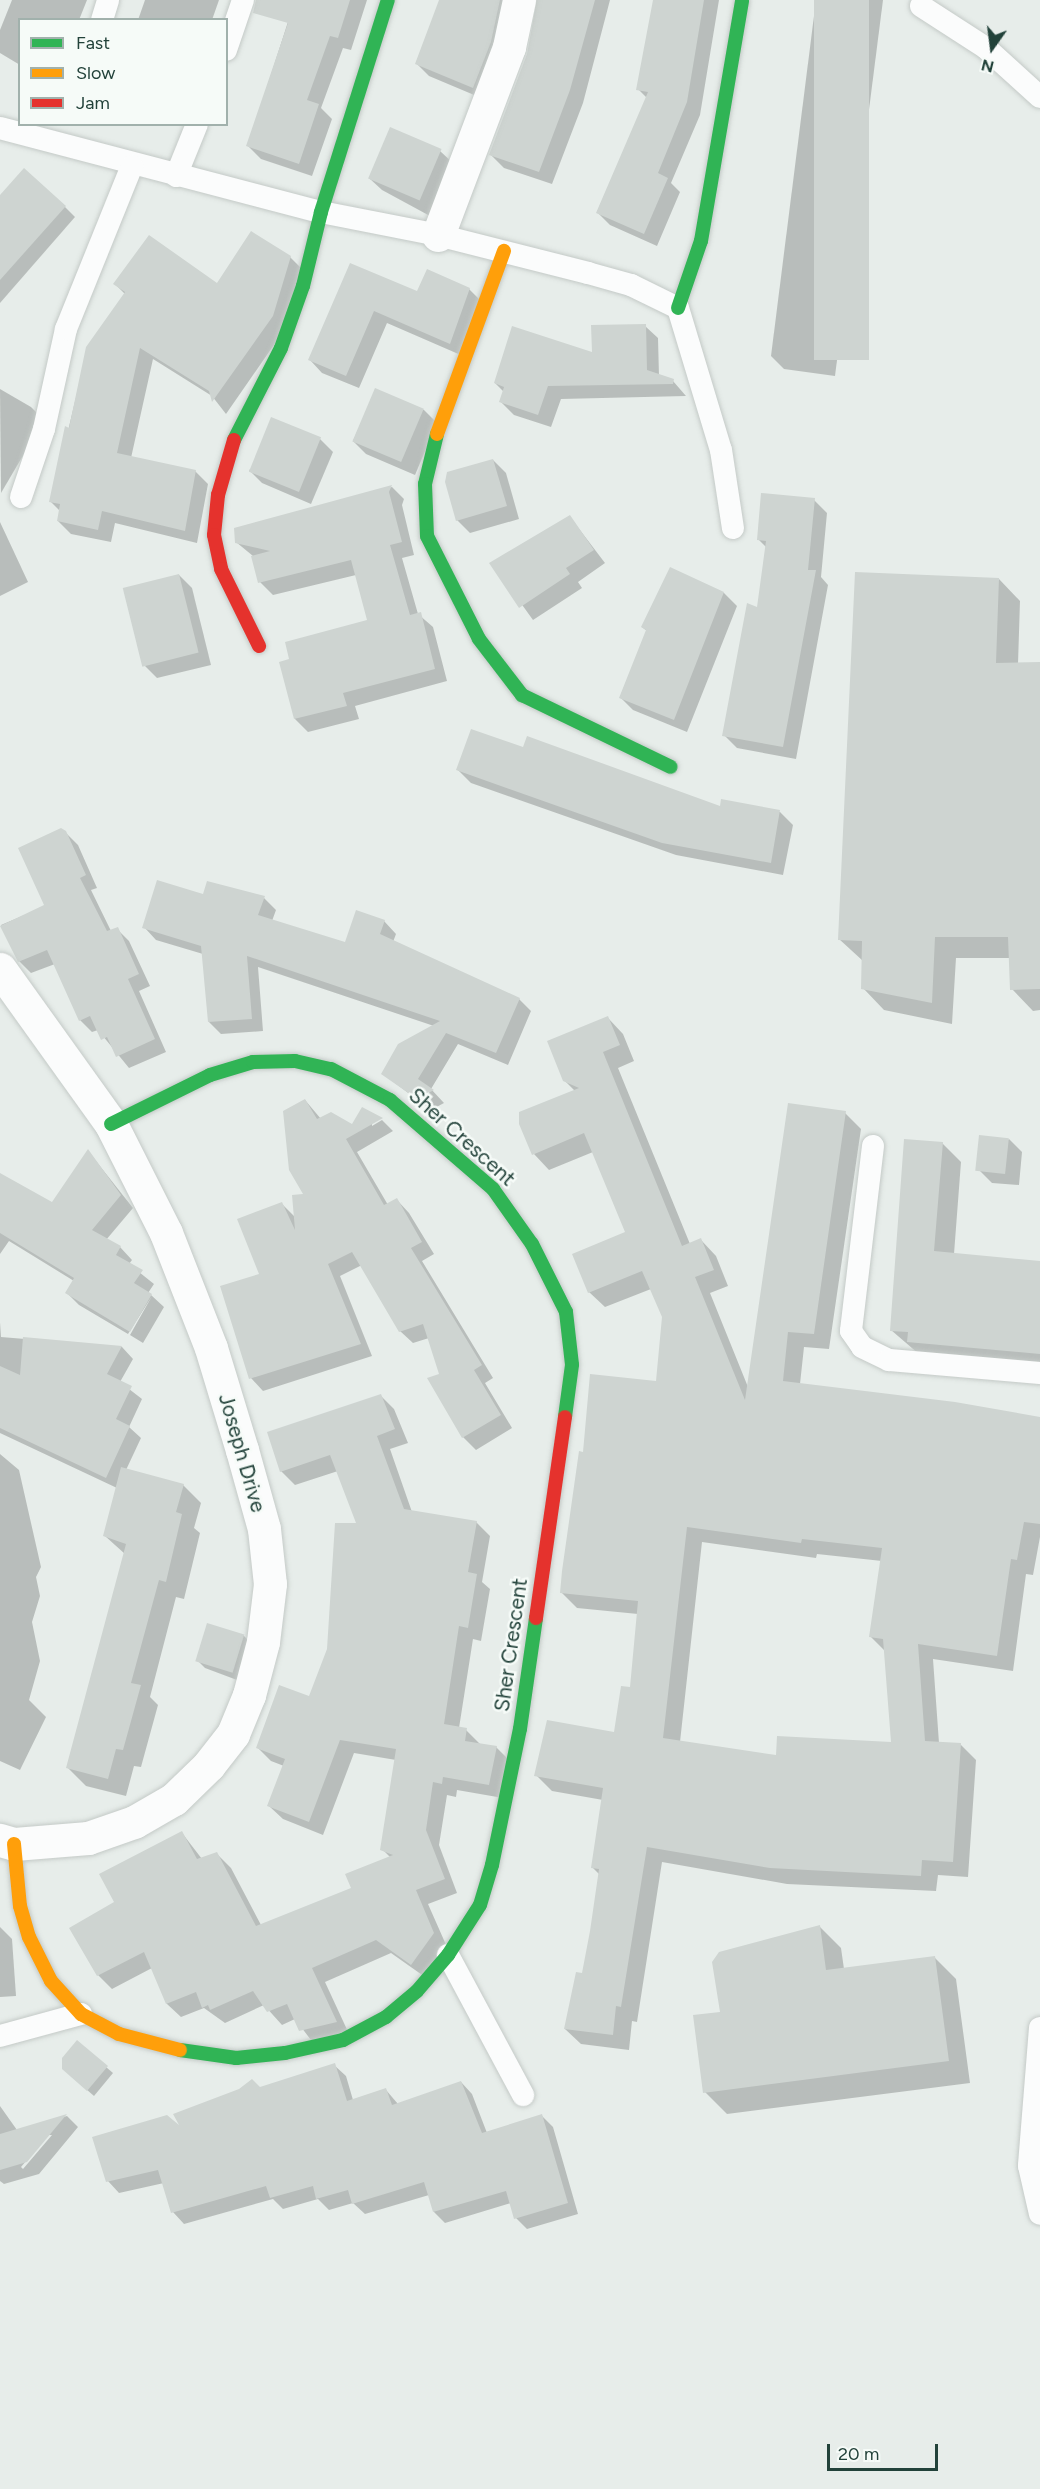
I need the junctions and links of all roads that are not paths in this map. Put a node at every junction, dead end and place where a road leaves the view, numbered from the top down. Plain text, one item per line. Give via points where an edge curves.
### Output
1 (108, 0) edge
2 (243, 0) edge
3 (388, 0) edge
4 (519, 0) edge
5 (742, 0) edge
6 (921, 6) dead end
7 (103, 18) edge
8 (228, 44) edge
9 (1040, 97) edge
10 (194, 126) edge
11 (3, 133) edge
12 (132, 166) junction
13 (176, 176) junction
14 (321, 212) junction
15 (438, 235) junction
16 (504, 251) junction
17 (678, 308) junction
18 (21, 497) dead end
19 (733, 528) dead end
20 (259, 646) dead end
21 (671, 767) dead end
22 (0, 969) edge
23 (111, 1124) junction
24 (873, 1146) dead end
25 (1040, 1373) edge
26 (7, 1842) edge
27 (448, 1955) junction
28 (81, 2014) junction
29 (1040, 2028) edge
30 (0, 2036) edge
31 (523, 2095) dead end
32 (1037, 2182) edge
33 (1040, 2214) edge

1 - 7 lane
2 - 8 lane
3 - 14 street
4 - 15 street via 509,47
5 - 17 street via 701,241
6 - 9 lane via 986,48
10 - 13 lane
11 - 12 lane
12 - 13 lane
12 - 18 lane via 66,329 44,429
13 - 14 lane
14 - 15 lane
14 - 20 street via 303,286 281,348 230,448 218,495 214,535 221,569
15 - 16 lane
16 - 17 lane via 631,285
16 - 21 street via 437,433 425,484 427,536 479,639 522,696
17 - 19 lane via 722,450
22 - 23 street, Joseph Drive
23 - 26 street, Joseph Drive via 166,1233 211,1348 242,1450 265,1540 270,1584 262,1642 249,1695 233,1734 209,1765 174,1799 134,1822 88,1838
23 - 27 street, Sher Crescent via 210,1075 253,1062 295,1061 331,1069 390,1101 493,1189 532,1244 566,1312 572,1365 520,1729 480,1905
24 - 25 lane via 850,1331 862,1347 889,1360
26 - 28 street, Sher Crescent via 28,1937 51,1981
27 - 28 street, Sher Crescent via 417,1991 386,2017 343,2040 285,2053 236,2058 165,2049 119,2034
27 - 31 lane
28 - 30 lane
29 - 32 lane via 1029,2166
32 - 33 lane

